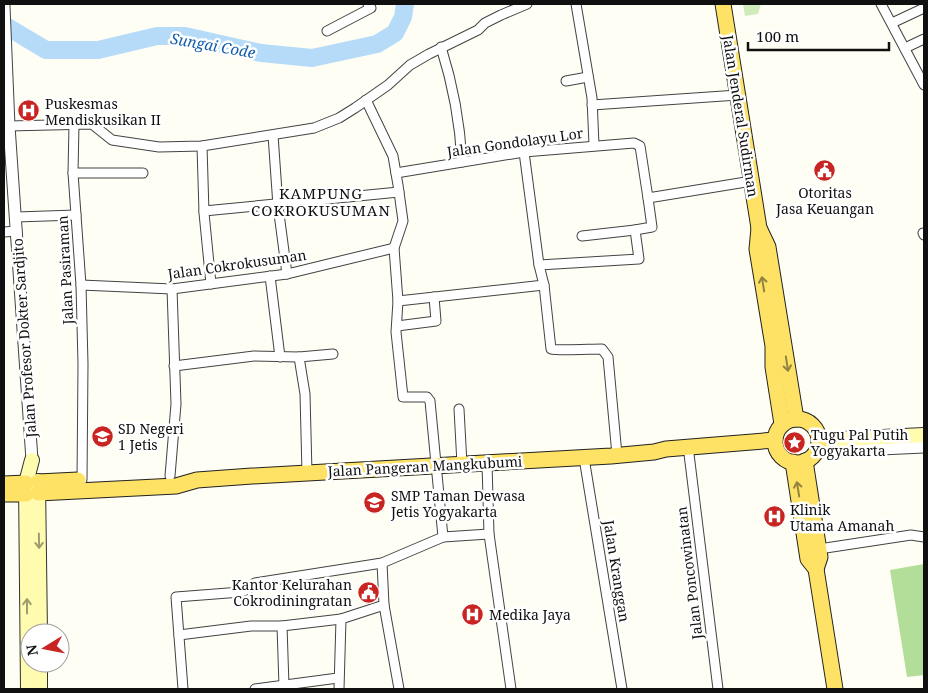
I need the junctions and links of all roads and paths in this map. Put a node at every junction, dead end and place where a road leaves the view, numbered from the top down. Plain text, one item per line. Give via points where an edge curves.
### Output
1 (368, 4) edge
2 (527, 4) edge
3 (576, 4) edge
4 (723, 4) edge
5 (881, 4) edge
6 (4, 6) edge
7 (924, 8) edge
8 (892, 23) junction
9 (327, 31) dead end
10 (924, 39) edge
11 (441, 47) junction
12 (905, 48) junction
13 (588, 77) junction
14 (566, 81) dead end
15 (924, 85) edge
16 (738, 95) junction
17 (366, 100) junction
18 (592, 105) junction
19 (74, 124) junction
20 (9, 126) junction
21 (273, 135) junction
22 (594, 145) junction
23 (202, 146) junction
24 (524, 152) junction
25 (462, 162) junction
26 (8, 163) edge
27 (73, 173) junction
28 (143, 173) dead end
29 (396, 173) junction
30 (752, 181) junction
31 (399, 192) junction
32 (648, 198) junction
33 (278, 206) junction
34 (204, 211) junction
35 (76, 215) junction
36 (16, 217) junction
37 (635, 230) junction
38 (17, 231) junction
39 (4, 232) edge
40 (582, 236) dead end
41 (394, 248) junction
42 (539, 265) junction
43 (287, 274) junction
44 (270, 276) junction
45 (81, 284) junction
46 (212, 284) junction
47 (544, 285) junction
48 (172, 289) junction
49 (434, 297) junction
50 (398, 301) junction
51 (397, 326) junction
52 (333, 354) dead end
53 (280, 357) junction
54 (299, 357) junction
55 (174, 366) junction
56 (460, 409) dead end
57 (789, 422) junction
58 (924, 435) edge
59 (881, 443) junction
60 (775, 444) junction
61 (924, 447) edge
62 (654, 452) junction
63 (689, 454) junction
64 (808, 454) junction
65 (617, 455) junction
66 (584, 458) junction
67 (32, 460) joint
68 (487, 463) junction
69 (462, 464) junction
70 (437, 466) junction
71 (307, 473) junction
72 (170, 476) junction
73 (82, 480) junction
74 (197, 480) junction
75 (4, 484) edge
76 (32, 488) junction
77 (61, 491) joint
78 (4, 494) edge
79 (489, 534) junction
80 (443, 537) junction
81 (924, 537) edge
82 (818, 549) junction
83 (382, 563) junction
84 (816, 569) junction
85 (384, 605) junction
86 (342, 619) junction
87 (29, 623) edge
88 (39, 623) edge
89 (282, 626) junction
90 (179, 635) junction
91 (28, 673) edge
92 (40, 673) edge
93 (338, 678) junction
94 (284, 686) junction
95 (28, 689) edge
96 (40, 689) edge
97 (183, 689) edge
98 (254, 689) edge
99 (340, 689) edge
100 (399, 689) edge
101 (511, 689) edge
102 (622, 689) edge
103 (718, 689) edge
104 (835, 689) edge

1 - 9 street via 371,8
2 - 11 street
3 - 13 street
4 - 16 main road, Jalan Jenderal Sudirman
5 - 8 street
6 - 20 street, Jalan Profesor Dokter Sardjito
7 - 8 street
8 - 12 street
10 - 12 street
11 - 17 street
11 - 25 street via 458,109
12 - 15 street
13 - 14 street
13 - 18 street
16 - 18 street
16 - 30 main road, Jalan Jenderal Sudirman
17 - 21 street via 320,126
17 - 29 street via 393,156
18 - 22 street
19 - 20 street
19 - 23 street via 92,124 112,140 159,147
19 - 27 street, Jalan Pasiraman
20 - 26 street, Jalan Profesor Dokter Sardjito
21 - 23 street
21 - 33 street
22 - 24 street, Jalan Gondolayu Lor
22 - 32 street, Jalan Gondolayu Lor via 639,144
23 - 34 street
24 - 25 street, Jalan Gondolayu Lor
24 - 42 street
25 - 29 street, Jalan Gondolayu Lor
26 - 36 street, Jalan Profesor Dokter Sardjito
27 - 28 street
27 - 35 street, Jalan Pasiraman
29 - 31 street
30 - 32 street
30 - 57 main road, Jalan Jenderal Sudirman via 760,228 768,247 773,314
31 - 33 street
31 - 41 street via 402,221
32 - 37 street via 652,227
33 - 34 street
33 - 43 street
34 - 46 street
35 - 36 street
35 - 45 street, Jalan Pasiraman
36 - 38 street, Jalan Profesor Dokter Sardjito
37 - 40 street
37 - 42 street via 638,258
38 - 39 street
38 - 67 street, Jalan Profesor Dokter Sardjito
41 - 43 street, Jalan Cokrokusuman
41 - 50 street
42 - 47 street
43 - 44 street, Jalan Cokrokusuman
44 - 46 street, Jalan Cokrokusuman
44 - 53 street
45 - 48 street, Jalan Cokrokusuman
45 - 73 street, Jalan Pasiraman
46 - 48 street, Jalan Cokrokusuman
47 - 49 street
47 - 65 street via 551,349 602,349 608,357
48 - 55 street
49 - 50 street
49 - 51 street via 436,321
50 - 51 street
51 - 70 street via 403,397 427,397 430,401
52 - 54 street
53 - 54 street
53 - 55 street via 254,356
54 - 71 street via 305,394
55 - 72 street via 176,404
56 - 69 street
57 - 60 main road
57 - 64 main road via 810,423 815,428
58 - 59 main road
59 - 61 street
59 - 64 main road
60 - 62 main road, Jalan Pangeran Mangkubumi via 666,448
60 - 63 main road, Jalan Pangeran Mangkubumi
60 - 64 main road via 783,458
62 - 63 main road, Jalan Pangeran Mangkubumi
62 - 65 main road, Jalan Pangeran Mangkubumi
63 - 103 street, Jalan Poncowinatan
64 - 82 main road
84 -> 64 main road via 808,559
65 - 66 main road, Jalan Pangeran Mangkubumi
66 - 68 main road, Jalan Pangeran Mangkubumi
66 - 102 street, Jalan Kranggan
67 - 76 main road, Jalan Profesor Dokter Sardjito
68 - 69 main road, Jalan Pangeran Mangkubumi
68 - 79 street
69 - 70 main road, Jalan Pangeran Mangkubumi
70 - 71 main road, Jalan Pangeran Mangkubumi
70 - 80 street
71 - 74 main road, Jalan Pangeran Mangkubumi
72 - 73 main road, Jalan Pangeran Mangkubumi
72 - 74 main road, Jalan Pangeran Mangkubumi
73 - 76 main road, Jalan Pangeran Mangkubumi
74 - 77 main road, Jalan Pangeran Mangkubumi via 176,486
75 - 76 main road
76 - 77 main road
76 - 78 main road
87 -> 76 main road
76 -> 88 main road
79 - 80 street
79 - 101 street
80 - 83 street
81 - 82 street via 911,535
82 - 84 main road via 820,557
83 - 85 street
83 - 90 street via 255,582 237,593 176,597
84 - 104 main road
85 - 86 street
85 - 100 street
86 - 89 street
86 - 93 street
89 - 90 street via 251,626
89 - 94 street
90 - 97 street
91 - 95 main road
92 - 96 main road
93 - 94 street
93 - 99 street
94 - 98 street

